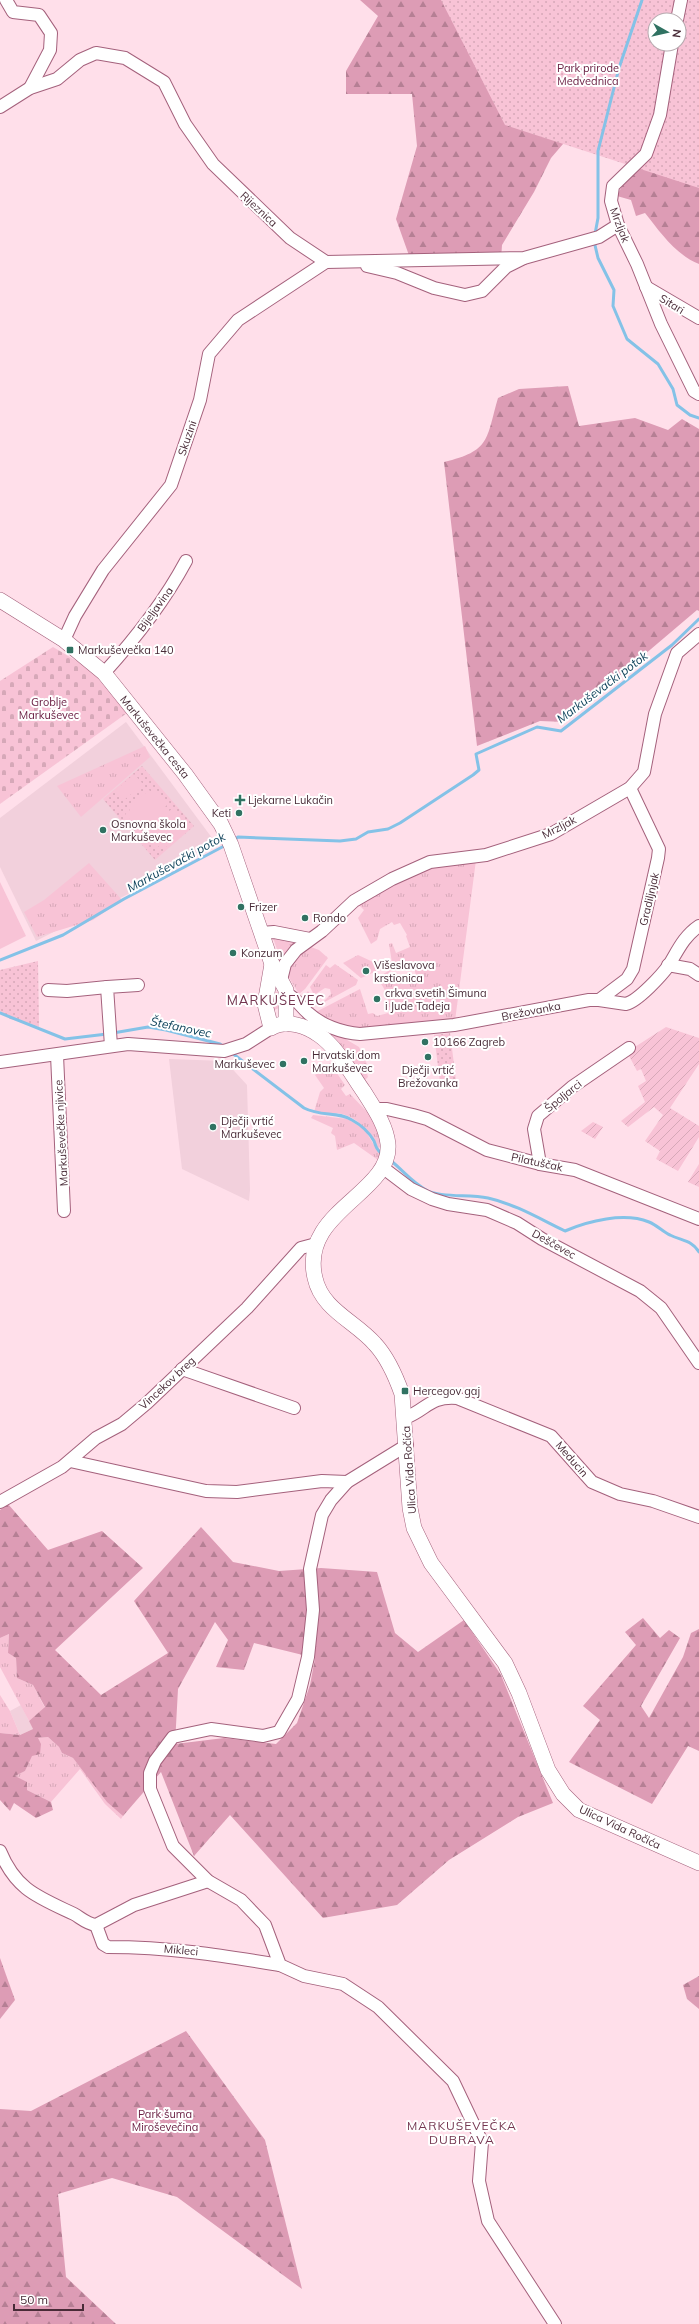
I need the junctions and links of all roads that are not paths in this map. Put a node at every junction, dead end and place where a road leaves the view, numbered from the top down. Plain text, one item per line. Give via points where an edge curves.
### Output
1 (6, 0) edge
2 (681, 0) edge
3 (679, 12) edge
4 (671, 52) edge
5 (30, 88) junction
6 (0, 107) edge
7 (618, 225) junction
8 (524, 258) junction
9 (326, 262) junction
10 (352, 263) junction
11 (646, 288) junction
12 (699, 318) edge
13 (699, 394) edge
14 (186, 561) dead end
15 (0, 600) edge
16 (699, 634) edge
17 (64, 640) junction
18 (104, 673) junction
19 (630, 788) junction
20 (699, 926) edge
21 (261, 933) junction
22 (310, 939) junction
23 (272, 964) junction
24 (668, 965) junction
25 (699, 974) edge
26 (138, 985) dead end
27 (107, 987) junction
28 (284, 987) junction
29 (267, 989) junction
30 (48, 990) dead end
31 (599, 1000) junction
32 (286, 1024) junction
33 (271, 1028) junction
34 (110, 1038) junction
35 (629, 1048) dead end
36 (57, 1055) junction
37 (0, 1062) edge
38 (375, 1110) junction
39 (385, 1160) junction
40 (540, 1164) junction
41 (64, 1211) dead end
42 (699, 1219) edge
43 (316, 1244) junction
44 (699, 1363) edge
45 (182, 1369) junction
46 (294, 1408) dead end
47 (405, 1418) junction
48 (407, 1446) junction
49 (70, 1461) junction
50 (347, 1482) junction
51 (0, 1502) edge
52 (699, 1517) edge
53 (0, 1851) edge
54 (699, 1863) edge
55 (208, 1881) junction
56 (96, 1925) junction
57 (280, 1965) junction
58 (556, 2324) edge

1 - 5 street via 13,12 39,15 51,33 50,50
2 - 3 street
4 - 7 street, Mrzljak via 660,115 646,154 613,186 611,201
5 - 6 street, Rijeznica
5 - 9 street, Rijeznica via 57,79 80,60 96,53 125,58 164,82 184,124 213,164 290,238
7 - 8 street via 599,236
7 - 11 street, Mrzljak
8 - 10 street
8 - 10 street via 506,267 482,291 465,295 434,288 397,273
9 - 10 street
9 - 17 street, Skuzini via 238,320 208,354 200,400 171,485 103,570 75,616
11 - 12 street, Sitari
11 - 13 street, Mrzljak via 694,390
14 - 18 street, Bijeljavina via 148,619
15 - 17 main road, Markuševečka cesta
16 - 19 street, Mrzljak via 676,653 655,714 644,772
17 - 18 main road, Markuševečka cesta
18 - 21 main road, Markuševečka cesta via 185,774 221,824
19 - 22 street, Mrzljak via 551,834 486,855 430,862 392,879 354,901
19 - 31 street, Gradiljnjak via 657,844 658,858 633,969 627,979
20 - 24 street via 680,944
21 - 22 street via 274,932
21 - 23 main road, Markuševečka cesta
22 - 28 street, Mrzljak via 289,958 283,970
23 - 28 main road, Markuševečka cesta
23 - 29 main road
24 - 25 street
24 - 31 street, Brežovanka via 631,1003
26 - 27 street
27 - 30 street
27 - 34 street
28 - 29 main road via 276,985
28 - 31 street, Brežovanka via 309,1014 326,1024 360,1034 454,1025
28 - 32 main road
29 - 33 main road via 266,1010
32 - 33 main road
32 - 38 main road via 305,1027 326,1040
33 - 34 street via 256,1039 224,1051 159,1046
34 - 36 street
35 - 40 street, Špoljarci via 572,1087 538,1116 534,1129
36 - 37 street
36 - 41 street, Markuševečke njivice
38 - 39 main road via 386,1134
38 - 40 street, Pilatuščak via 387,1109 413,1114 486,1150
39 - 43 main road, Ulica Vida Ročića via 332,1218
39 - 44 street, Deščevec via 411,1189 448,1204 487,1210 517,1223 640,1291 661,1308
40 - 42 street, Pilatuščak via 575,1170
43 - 45 street, Vincekov breg via 300,1248 247,1308
43 - 47 main road, Ulica Vida Ročića via 314,1277 320,1295 375,1344 397,1377
45 - 46 street
45 - 49 street, Vincekov breg via 122,1424 96,1438
47 - 48 main road, Ulica Vida Ročića
47 - 52 street, Meducin via 416,1414 434,1400 443,1397 457,1398 551,1436 592,1482 620,1494 653,1501
48 - 50 street
48 - 54 main road, Ulica Vida Ročića via 410,1508 414,1528 431,1563 504,1663 519,1693 548,1770 563,1794 579,1810
49 - 50 street via 206,1491 237,1492 322,1481
49 - 51 street, Vincekov breg
50 - 55 street via 331,1500 320,1522 310,1569 313,1610 308,1657 298,1699 279,1732 264,1736 211,1729 173,1737 150,1773 150,1789 173,1846
53 - 56 street via 16,1881 37,1896
55 - 56 street via 134,1904
55 - 57 street via 240,1900 264,1925
56 - 57 street, Mikleci via 103,1944 108,1947 195,1950
57 - 58 street via 304,1976 343,1984 378,2007 453,2082 482,2142 479,2181 488,2221

